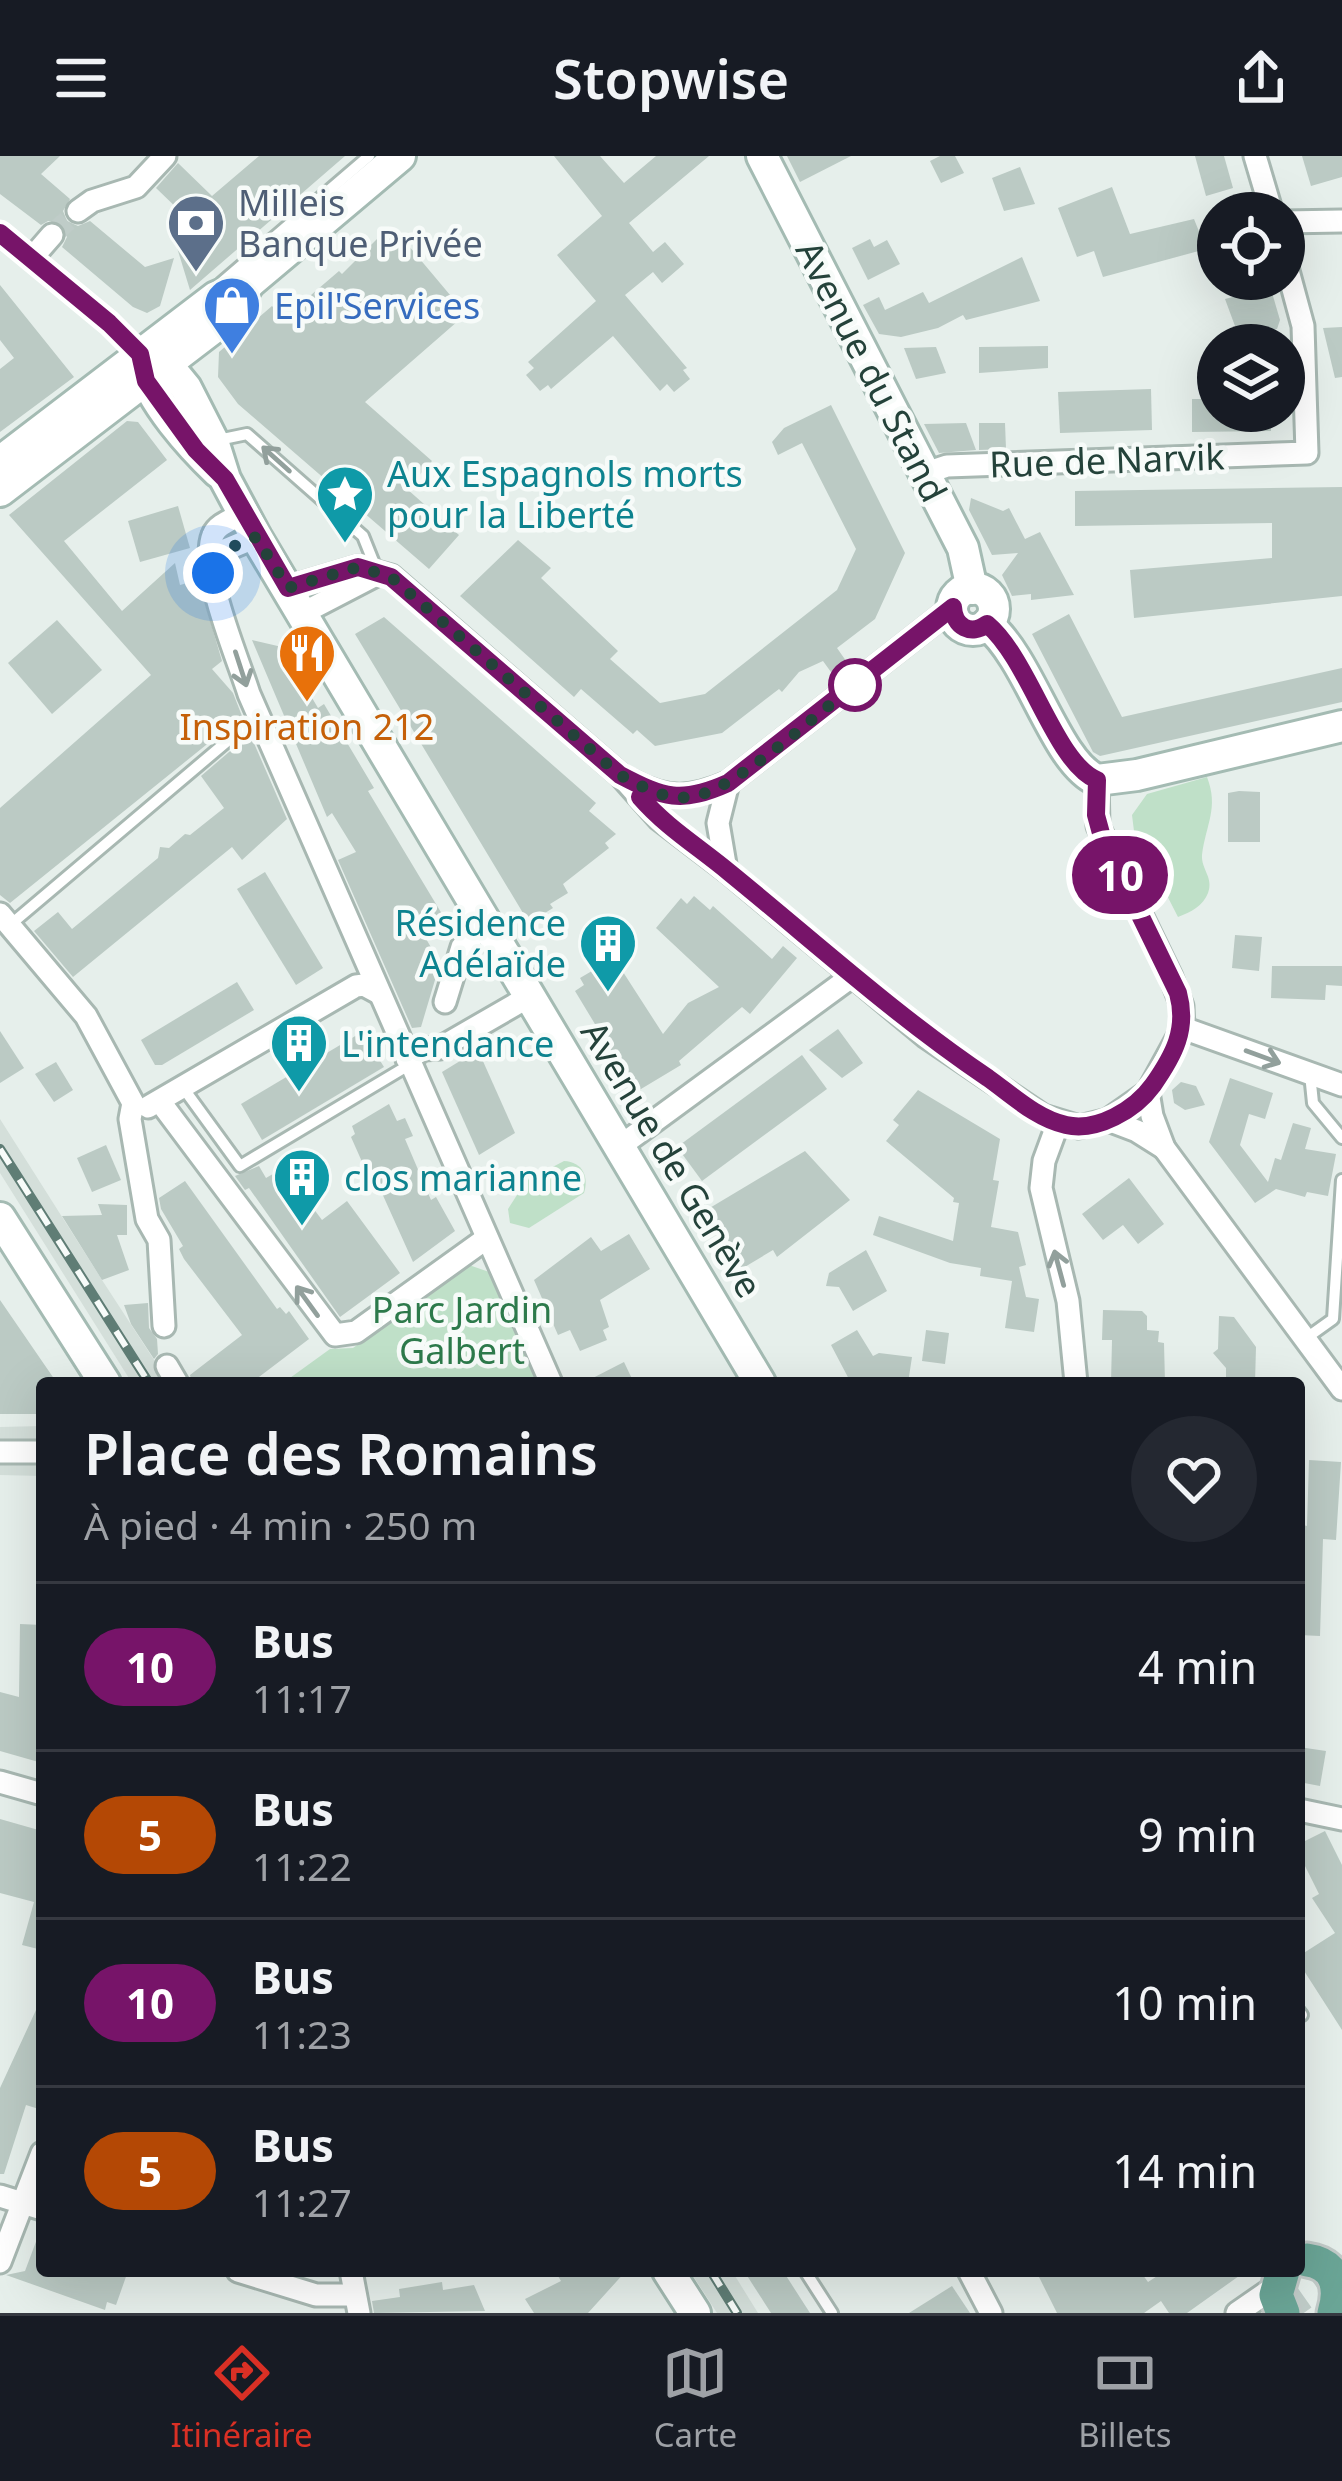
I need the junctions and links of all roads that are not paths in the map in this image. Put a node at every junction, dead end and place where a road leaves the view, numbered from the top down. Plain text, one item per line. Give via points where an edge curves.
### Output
1 (165, 156) edge
2 (369, 156) edge
3 (400, 156) edge
4 (762, 156) edge
5 (1255, 156) edge
6 (1266, 192) edge
7 (78, 211) tunnel mouth
8 (1342, 220) edge
9 (1305, 221) edge
10 (0, 232) edge
11 (52, 235) tunnel mouth
12 (247, 241) dead end
13 (257, 252) junction
14 (32, 258) junction
15 (249, 284) junction
16 (1296, 300) edge
17 (184, 321) junction
18 (151, 367) junction
19 (213, 441) junction
20 (0, 461) edge
21 (926, 473) junction
22 (225, 479) junction
23 (0, 490) edge
24 (250, 525) junction
25 (378, 574) junction
26 (962, 598) junction
27 (296, 601) junction
28 (257, 716) junction
29 (1342, 726) edge
30 (620, 775) junction
31 (1097, 780) junction
32 (728, 783) junction
33 (727, 870) junction
34 (5, 920) edge
35 (487, 922) junction
36 (851, 977) junction
37 (526, 990) junction
38 (377, 992) junction
39 (445, 1002) dead end
40 (1184, 1028) junction
41 (413, 1058) junction
42 (1310, 1073) junction
43 (1342, 1085) edge
44 (184, 1089) junction
45 (1148, 1091) junction
46 (133, 1103) junction
47 (161, 1103) junction
48 (1108, 1120) junction
49 (1058, 1123) junction
50 (1342, 1138) edge
51 (619, 1147) junction
52 (1164, 1148) junction
53 (1342, 1180) edge
54 (0, 1218) edge
55 (487, 1238) junction
56 (164, 1326) dead end
57 (1305, 1339) junction
58 (101, 1377) edge
59 (548, 1377) edge
60 (756, 1377) edge
61 (1075, 1377) edge
62 (1341, 1387) edge
63 (0, 1452) edge
64 (36, 1452) edge
65 (0, 1782) edge
66 (36, 1792) edge
67 (1305, 1811) edge
68 (1342, 1819) edge
69 (0, 2196) edge
70 (33, 2206) edge
71 (1342, 2238) edge
72 (0, 2262) edge
73 (1305, 2262) edge
74 (1305, 2269) edge
75 (258, 2277) edge
76 (672, 2277) edge
77 (809, 2277) edge
78 (972, 2277) edge
79 (1283, 2277) edge
80 (357, 2304) edge
81 (1337, 2310) edge
82 (695, 2313) edge
83 (832, 2313) edge
84 (990, 2313) edge
85 (1237, 2313) edge

1 - 7 street via 136,188
2 - 13 lane
3 - 15 main road
4 - 21 main road, Avenue du Stand
5 - 6 street
8 - 9 street
10 - 14 lane
11 - 14 street
12 - 13 lane
13 - 17 lane
14 - 18 lane
15 - 17 main road
15 - 18 main road via 229,316
16 - 21 street, Rue de Narvik via 1307,453 940,466
17 - 18 main road
18 - 19 main road, Avenue de Genève via 186,388
18 - 20 main road
18 - 22 main road, Avenue de Genève via 196,450
18 - 23 main road
19 - 22 main road, Avenue de Genève
25 -> 19 lane via 363,536 247,434
21 - 26 main road, Avenue du Stand via 966,556
22 - 24 main road, Avenue de Genève
24 - 27 main road, Avenue de Genève
24 -> 28 street via 211,556
25 - 27 street via 358,567
25 - 30 street via 410,590
26 - 31 main road, Avenue du Stand via 985,592 993,602 987,624 1015,654 1076,765
26 - 32 street
27 - 35 main road, Avenue de Genève
28 - 34 lane
28 - 38 street
29 - 31 main road
30 - 32 street via 673,796
30 - 33 street via 659,819
31 - 40 street via 1098,826 1178,993
32 - 33 street via 718,824
33 - 36 street
34 - 46 street via 86,1016
35 - 37 main road, Avenue de Genève
35 - 39 street via 462,947
36 - 49 street
36 - 51 street
37 - 41 street
37 - 51 main road, Avenue de Genève
38 - 41 street
38 - 44 street via 356,986
40 -> 42 street
40 - 45 street
41 - 44 lane via 240,1166
41 - 55 street
42 - 43 street
42 - 50 lane via 1313,1103
44 - 47 street
45 - 48 street
45 - 52 street
46 - 47 street
46 - 56 street via 147,1219 159,1240
55 -> 47 street via 356,1332 335,1335
48 - 49 street
48 - 52 street
61 -> 49 street via 1068,1301 1040,1188
51 - 60 main road, Avenue de Genève
52 - 57 street
53 - 57 lane via 1333,1319
54 - 58 main road
55 - 59 street
57 - 62 street
63 - 64 street
65 - 66 street
67 - 68 street
69 - 70 street
70 - 72 street
71 - 73 main road
74 - 81 main road via 1324,2264 1336,2276
75 - 80 street
76 - 82 main road
77 - 83 lane
78 - 84 street
79 - 85 street

